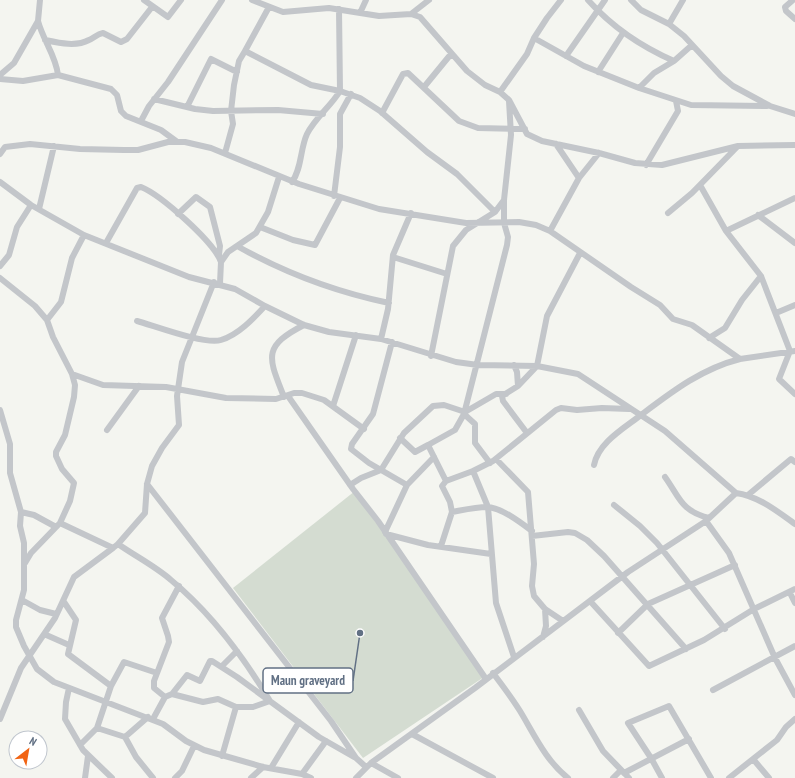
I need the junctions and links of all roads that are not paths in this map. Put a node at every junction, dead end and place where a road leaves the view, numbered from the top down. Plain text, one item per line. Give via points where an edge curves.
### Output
1 (40, 0) edge
2 (144, 0) edge
3 (181, 0) edge
4 (222, 0) edge
5 (252, 0) edge
6 (366, 0) edge
7 (429, 0) edge
8 (561, 0) edge
9 (588, 0) edge
10 (605, 0) edge
11 (631, 0) edge
12 (683, 0) edge
13 (793, 0) edge
14 (152, 7) junction
15 (269, 8) junction
16 (339, 9) junction
17 (597, 10) junction
18 (360, 13) junction
19 (411, 14) junction
20 (795, 19) edge
21 (38, 22) junction
22 (669, 24) junction
23 (623, 33) junction
24 (534, 38) junction
25 (45, 40) junction
26 (692, 44) junction
27 (245, 51) junction
28 (451, 54) junction
29 (566, 56) junction
30 (674, 61) junction
31 (236, 72) junction
32 (598, 72) junction
33 (0, 75) edge
34 (58, 75) junction
35 (0, 79) edge
36 (424, 87) junction
37 (639, 88) junction
38 (340, 91) junction
39 (500, 92) junction
40 (351, 94) junction
41 (154, 99) junction
42 (509, 100) junction
43 (676, 100) junction
44 (691, 105) junction
45 (770, 106) junction
46 (187, 107) junction
47 (231, 111) junction
48 (678, 111) junction
49 (382, 113) junction
50 (323, 114) junction
51 (795, 114) edge
52 (141, 121) junction
53 (525, 129) junction
54 (511, 130) junction
55 (176, 141) junction
56 (556, 144) junction
57 (54, 146) junction
58 (738, 146) junction
59 (795, 147) edge
60 (225, 153) junction
61 (599, 153) junction
62 (0, 154) edge
63 (646, 165) junction
64 (280, 177) junction
65 (579, 178) junction
66 (0, 182) edge
67 (292, 182) junction
68 (700, 185) junction
69 (337, 197) junction
70 (795, 198) edge
71 (504, 200) junction
72 (31, 205) junction
73 (39, 209) junction
74 (495, 212) junction
75 (411, 213) junction
76 (668, 213) dead end
77 (178, 214) junction
78 (758, 215) junction
79 (476, 223) junction
80 (504, 223) junction
81 (260, 227) junction
82 (550, 231) junction
83 (726, 231) junction
84 (84, 234) junction
85 (106, 243) junction
86 (795, 243) edge
87 (237, 246) junction
88 (580, 253) junction
89 (219, 255) junction
90 (393, 258) junction
91 (221, 262) junction
92 (0, 266) edge
93 (447, 274) junction
94 (761, 276) junction
95 (0, 278) edge
96 (217, 283) junction
97 (389, 303) junction
98 (795, 305) edge
99 (264, 306) junction
100 (776, 313) junction
101 (47, 320) junction
102 (137, 321) dead end
103 (304, 325) junction
104 (356, 335) junction
105 (191, 337) junction
106 (709, 338) junction
107 (381, 339) junction
108 (392, 342) junction
109 (792, 351) edge
110 (431, 356) junction
111 (740, 359) junction
112 (478, 365) junction
113 (514, 365) junction
114 (537, 366) junction
115 (72, 374) junction
116 (139, 386) junction
117 (518, 386) junction
118 (178, 389) junction
119 (506, 394) junction
120 (795, 394) edge
121 (286, 396) junction
122 (334, 406) junction
123 (628, 409) junction
124 (0, 410) edge
125 (464, 413) junction
126 (640, 416) junction
127 (364, 429) junction
128 (107, 430) dead end
129 (527, 433) junction
130 (400, 438) junction
131 (428, 445) junction
132 (434, 457) junction
133 (496, 459) junction
134 (795, 462) edge
135 (490, 463) junction
136 (594, 465) dead end
137 (381, 470) junction
138 (473, 471) junction
139 (665, 477) dead end
140 (446, 481) junction
141 (147, 484) junction
142 (407, 484) junction
143 (350, 485) junction
144 (736, 493) junction
145 (748, 495) junction
146 (614, 505) dead end
147 (488, 507) junction
148 (21, 512) junction
149 (452, 512) junction
150 (707, 520) junction
151 (794, 521) edge
152 (58, 525) junction
153 (386, 533) junction
154 (532, 533) junction
155 (115, 546) junction
156 (441, 546) junction
157 (662, 549) junction
158 (492, 554) junction
159 (25, 563) junction
160 (735, 565) junction
161 (622, 577) junction
162 (690, 584) junction
163 (178, 586) junction
164 (792, 591) edge
165 (22, 600) junction
166 (590, 601) junction
167 (64, 602) junction
168 (795, 603) edge
169 (648, 604) junction
170 (545, 609) junction
171 (754, 609) junction
172 (56, 614) junction
173 (564, 621) junction
174 (726, 629) junction
175 (618, 633) junction
176 (44, 634) junction
177 (543, 637) junction
178 (69, 645) junction
179 (795, 646) edge
180 (686, 649) junction
181 (237, 651) junction
182 (29, 655) junction
183 (514, 657) junction
184 (775, 658) junction
185 (222, 666) junction
186 (157, 673) junction
187 (493, 673) junction
188 (486, 679) junction
189 (111, 686) junction
190 (69, 688) junction
191 (713, 690) dead end
192 (172, 694) junction
193 (795, 695) edge
194 (165, 697) junction
195 (106, 700) junction
196 (270, 701) junction
197 (236, 707) junction
198 (579, 710) dead end
199 (150, 718) junction
200 (0, 719) edge
201 (795, 719) edge
202 (299, 722) junction
203 (98, 728) junction
204 (412, 734) junction
205 (125, 737) junction
206 (689, 739) junction
207 (326, 741) junction
208 (80, 745) junction
209 (194, 746) junction
210 (88, 756) junction
211 (222, 756) junction
212 (356, 758) junction
213 (651, 758) junction
214 (752, 759) junction
215 (368, 765) junction
216 (263, 767) junction
217 (271, 768) junction
218 (623, 771) junction
219 (302, 774) junction
220 (85, 778) edge
221 (112, 778) edge
222 (153, 778) edge
223 (175, 778) edge
224 (251, 778) edge
225 (311, 778) edge
226 (356, 778) edge
227 (398, 778) edge
228 (493, 778) edge
229 (568, 778) edge
230 (613, 778) edge
231 (629, 778) edge
232 (662, 778) edge
233 (711, 778) edge
234 (730, 778) edge
235 (769, 778) edge

1 - 21 street
2 - 14 street
3 - 14 street via 168,17
4 - 41 street
5 - 15 street
6 - 18 street
7 - 19 street
8 - 24 street
9 - 17 street
10 - 17 street
11 - 22 street via 641,10
12 - 22 street
13 - 20 street via 785,7
14 - 25 street via 122,42 103,33 76,44
15 - 16 street via 284,12 319,8
15 - 27 street
16 - 18 street
16 - 38 street
17 - 23 street
17 - 29 street
18 - 19 street via 386,16
19 - 28 street via 424,20
21 - 25 street
21 - 33 street via 14,63
22 - 26 street
23 - 30 street
23 - 32 street
24 - 29 street
24 - 39 street via 527,54
25 - 34 street via 56,62
26 - 30 street
26 - 45 street via 733,86
27 - 31 street
27 - 38 street via 311,85
28 - 36 street
28 - 39 street via 476,78
29 - 32 street
30 - 37 street via 654,73
31 - 46 street via 211,59
31 - 47 street
32 - 37 street
34 - 35 street via 23,81
34 - 52 street via 112,89 117,95 123,113 129,118
36 - 49 street via 405,72
36 - 54 street via 459,121 478,128
37 - 43 street
38 - 40 street
38 - 50 street
39 - 42 street
40 - 49 street
40 - 69 street via 340,114
41 - 46 street
41 - 52 street
42 - 53 street
42 - 54 street
43 - 44 street
43 - 48 street
44 - 45 street
44 - 48 street
45 - 51 street
46 - 47 street
47 - 50 street via 278,110
47 - 60 street via 233,124
48 - 63 street
49 - 74 street via 457,174
50 - 67 street via 308,132 298,172
52 - 55 street via 161,130
53 - 54 street
53 - 56 street via 533,138
54 - 71 street
55 - 57 street via 131,150
55 - 60 street
56 - 61 street
56 - 65 street
57 - 62 street via 30,144 4,147
57 - 73 street
58 - 59 street
58 - 63 street via 662,165
58 - 68 street
60 - 64 street
61 - 63 street
61 - 65 street
64 - 67 street
64 - 81 street
65 - 82 street
66 - 72 street
67 - 69 street
68 - 76 street
68 - 83 street
69 - 75 street via 379,209
69 - 81 street via 315,245 293,240
70 - 78 street
71 - 74 street
71 - 80 street
72 - 73 street
72 - 92 street via 17,227 8,255
73 - 84 street
74 - 79 street
75 - 79 street
75 - 90 street
77 - 85 street via 144,188 137,188
77 - 89 street via 205,238
77 - 89 street via 196,197 207,203 220,246
78 - 83 street
78 - 86 street
79 - 80 street
79 - 93 street via 456,241
80 - 82 street via 528,223
80 - 112 street via 508,237 505,259
81 - 87 street via 253,237
82 - 88 street
83 - 94 street
84 - 85 street
84 - 101 street via 72,258 61,302
85 - 96 street via 178,272
87 - 91 street via 228,252
87 - 97 street via 314,282 349,294
88 - 106 street via 660,305 673,319 692,325
88 - 114 street via 547,316
89 - 91 street
90 - 93 street
90 - 97 street
91 - 96 street
93 - 110 street
94 - 100 street
94 - 106 street via 725,328
95 - 101 street via 35,306
96 - 99 street via 243,293
96 - 105 street
97 - 107 street
98 - 100 street
99 - 103 street
99 - 105 street via 230,337 211,341
100 - 109 street
101 - 115 street
102 - 105 street
103 - 104 street via 329,332
103 - 121 street via 279,340 274,350 272,362
104 - 107 street
104 - 122 street
105 - 118 street via 182,362
106 - 111 street
107 - 108 street
108 - 110 street
108 - 127 street via 376,406
109 - 111 street
109 - 120 street via 780,379
110 - 112 street
111 - 126 street via 681,385
112 - 113 street
112 - 125 street
113 - 114 street
113 - 117 street
114 - 117 street
114 - 123 street via 568,371 586,378
115 - 116 street via 96,384
115 - 152 street via 75,385 74,397 65,435 56,456 62,469 74,483 74,488
116 - 118 street
116 - 128 street
117 - 119 street
118 - 121 street via 251,400
118 - 141 street via 179,425 158,454
119 - 125 street via 496,394
119 - 129 street via 502,396 505,405
121 - 122 street via 294,393 313,396
121 - 143 street
122 - 127 street
123 - 126 street
123 - 129 street via 561,408
124 - 148 street via 10,444 12,483
125 - 130 street via 444,405 433,406
125 - 131 street via 455,430
125 - 135 street via 475,424 475,443
126 - 136 street via 607,442
126 - 144 street via 665,431
127 - 137 street via 351,449
129 - 133 street
130 - 131 street via 415,452
130 - 137 street
131 - 132 street
132 - 140 street
132 - 142 street
133 - 135 street
133 - 154 street via 528,492
134 - 145 street via 789,460
135 - 138 street
137 - 142 street
137 - 143 street
138 - 140 street
138 - 147 street
139 - 150 street via 685,508
140 - 149 street via 442,486
141 - 155 street via 145,513
141 - 212 street
142 - 153 street
143 - 153 street
144 - 145 street
144 - 150 street
145 - 151 street
146 - 157 street via 640,526
147 - 149 street
147 - 154 street via 508,515
147 - 158 street
148 - 152 street
148 - 159 street via 20,526
149 - 156 street
150 - 157 street
150 - 160 street
152 - 155 street
152 - 159 street via 31,553
153 - 156 street via 428,545
153 - 188 street
154 - 161 street via 575,533 597,548
154 - 170 street via 532,590
155 - 163 street via 163,573
155 - 167 street via 74,577
156 - 158 street
157 - 161 street
157 - 162 street
158 - 183 street via 496,604
159 - 165 street
160 - 162 street
160 - 171 street
161 - 166 street
161 - 169 street
162 - 169 street
162 - 174 street
163 - 181 street
163 - 186 street via 162,618 169,642
164 - 168 street
164 - 171 street
165 - 172 street via 40,610
165 - 182 street via 16,628
166 - 173 street
166 - 175 street
167 - 172 street
167 - 178 street via 76,620
169 - 175 street
169 - 180 street
170 - 173 street
170 - 177 street via 546,626
171 - 174 street
171 - 184 street
172 - 176 street
173 - 177 street
174 - 180 street
175 - 180 street via 648,666
176 - 178 street
176 - 182 street
177 - 183 street
178 - 189 street via 68,654
179 - 184 street
181 - 185 street
181 - 196 street
182 - 190 street via 41,673
182 - 200 street
183 - 187 street
184 - 191 street
184 - 193 street
185 - 192 street via 210,662 200,681 187,675
185 - 196 street
186 - 189 street via 124,662
186 - 194 street via 154,688
187 - 188 street
187 - 229 street via 555,766
188 - 204 street
189 - 195 street
190 - 195 street
190 - 208 street via 66,719
192 - 194 street
192 - 197 street via 203,702 218,699
194 - 199 street
195 - 199 street
195 - 203 street
196 - 197 street via 253,707
196 - 202 street
197 - 211 street
198 - 218 street via 603,751
199 - 205 street
199 - 209 street
201 - 214 street via 777,740
202 - 207 street
202 - 217 street
203 - 205 street
203 - 208 street
204 - 215 street
204 - 228 street
205 - 222 street
206 - 213 street
206 - 213 street via 669,706 629,723
206 - 233 street
207 - 212 street
207 - 219 street
208 - 210 street
209 - 211 street
209 - 223 street via 182,772
210 - 220 street
210 - 221 street
211 - 216 street
212 - 215 street
213 - 218 street
213 - 232 street
214 - 234 street
214 - 235 street
215 - 226 street
215 - 227 street
216 - 217 street
216 - 224 street
217 - 219 street
218 - 230 street
218 - 231 street
219 - 225 street

